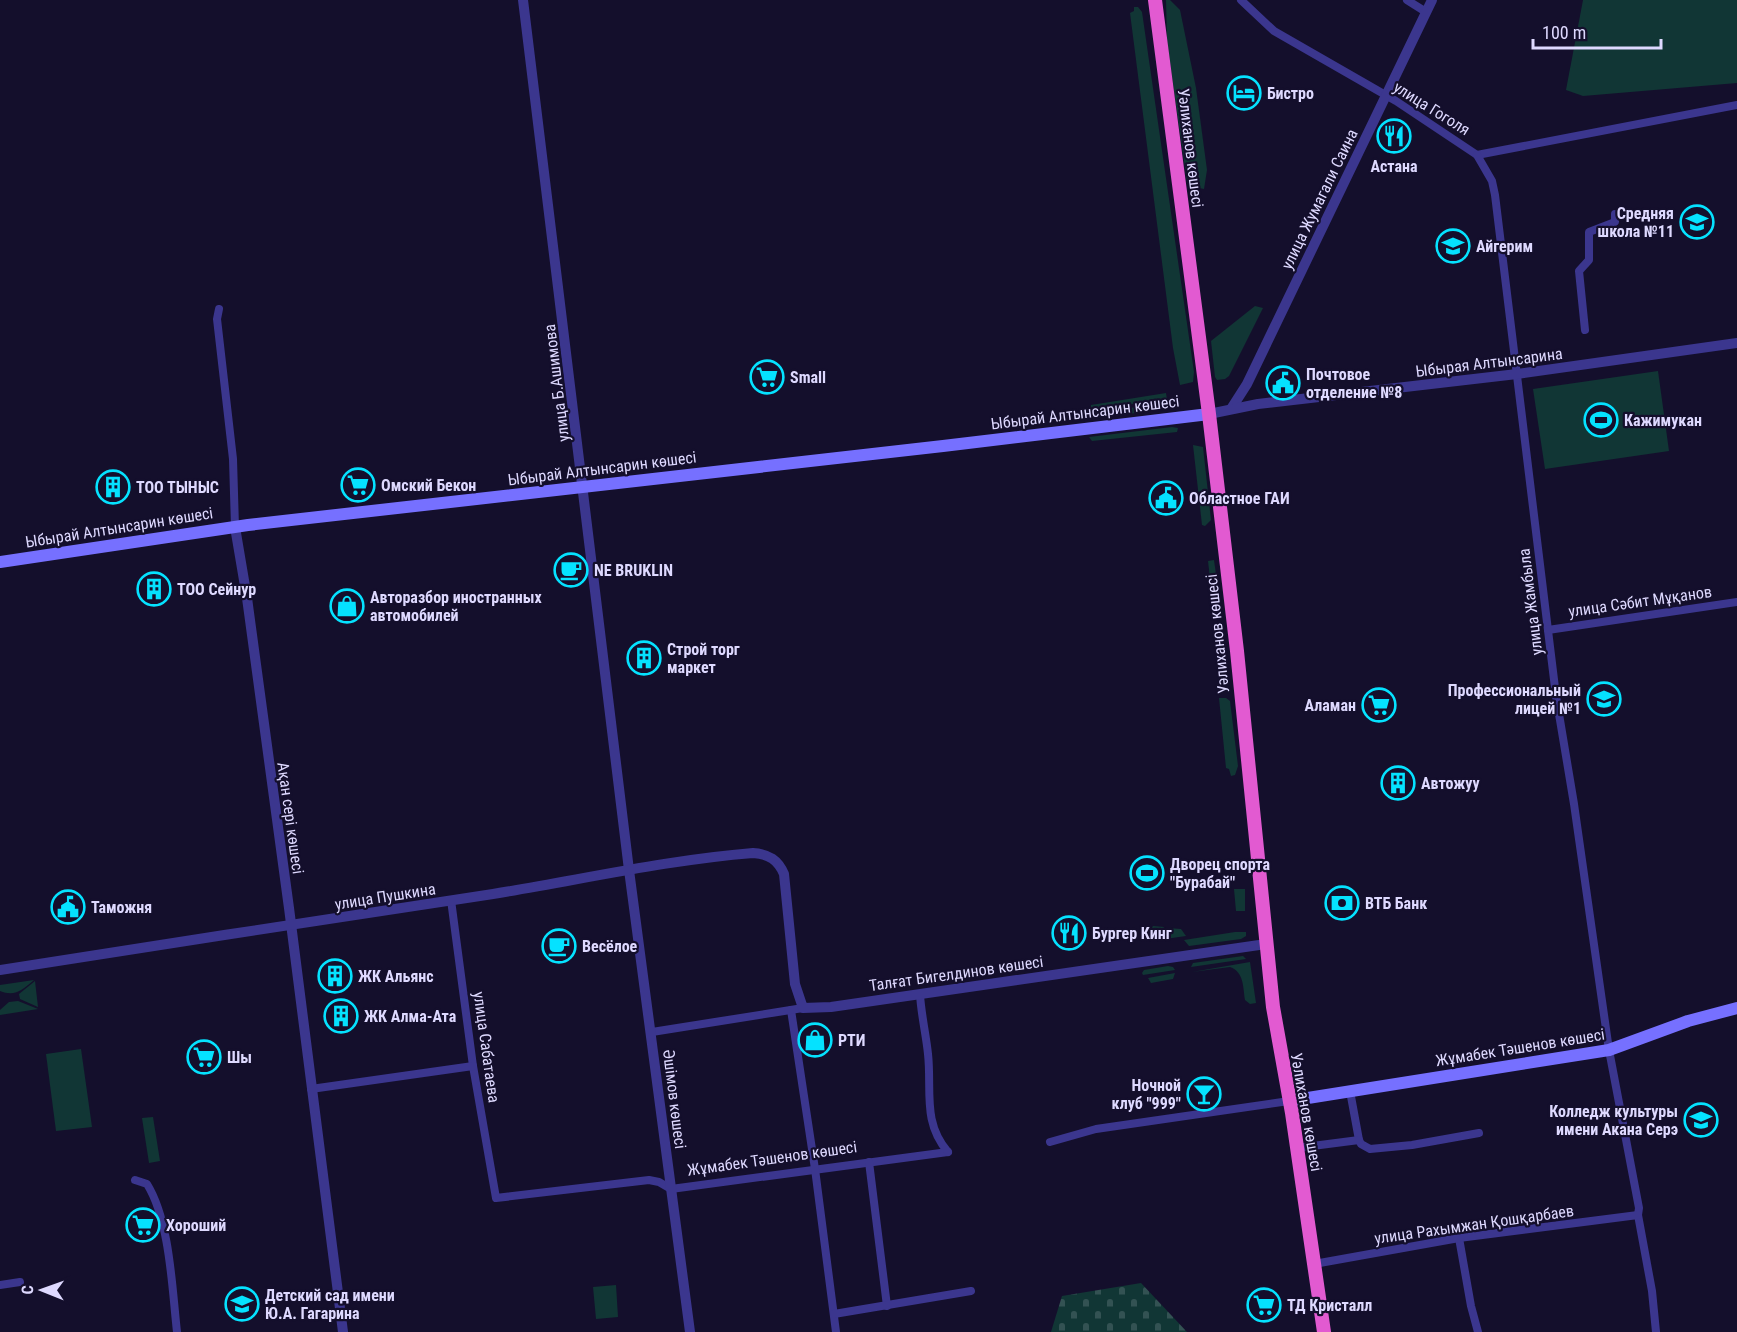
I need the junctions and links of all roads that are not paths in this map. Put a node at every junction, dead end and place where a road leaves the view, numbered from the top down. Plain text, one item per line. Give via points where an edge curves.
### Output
1 (523, 0) edge
2 (1155, 0) edge
3 (1241, 0) edge
4 (1407, 0) edge
5 (1432, 0) edge
6 (1426, 12) junction
7 (1385, 96) junction
8 (1737, 105) edge
9 (1477, 154) junction
10 (1615, 214) dead end
11 (219, 309) dead end
12 (1585, 330) dead end
13 (1737, 343) edge
14 (1517, 374) junction
15 (1231, 409) junction
16 (1209, 414) junction
17 (583, 487) junction
18 (235, 526) junction
19 (0, 562) edge
20 (1737, 602) edge
21 (1548, 630) junction
22 (629, 870) junction
23 (451, 900) junction
24 (291, 926) junction
25 (1266, 944) junction
26 (0, 970) edge
27 (920, 994) junction
28 (803, 1008) junction
29 (1737, 1008) edge
30 (791, 1010) junction
31 (652, 1032) junction
32 (1609, 1050) junction
33 (473, 1066) junction
34 (311, 1089) junction
35 (1350, 1091) junction
36 (1289, 1101) junction
37 (1479, 1133) dead end
38 (1359, 1140) junction
39 (1050, 1142) dead end
40 (1297, 1148) junction
41 (869, 1162) junction
42 (815, 1169) junction
43 (135, 1180) dead end
44 (671, 1189) junction
45 (496, 1198) joint
46 (1638, 1215) junction
47 (1459, 1238) junction
48 (1314, 1264) junction
49 (20, 1282) dead end
50 (0, 1285) edge
51 (971, 1291) dead end
52 (887, 1306) junction
53 (834, 1314) junction
54 (177, 1332) edge
55 (343, 1332) edge
56 (690, 1332) edge
57 (836, 1332) edge
58 (1322, 1332) edge
59 (1478, 1332) edge
60 (1656, 1332) edge

1 - 17 street, улица Б.Ашимова
2 - 16 highway, Уәлиханов көшесі
3 - 7 street, улица Гоголя via 1274,31
4 - 6 street
5 - 6 street, улица Жумагали Саина
6 - 7 street, улица Жумагали Саина
7 - 9 street, улица Гоголя
7 - 15 street, улица Жумагали Саина via 1247,384
8 - 9 street, улица Гоголя
9 - 14 street, улица Жамбыла via 1495,195
10 - 12 street via 1615,222 1590,232 1589,260 1579,271
11 - 18 street, Ақан сері көшесі
13 - 14 street, Ыбырая Алтынсарина
14 - 15 street, Ыбырая Алтынсарина
14 - 21 street, улица Жамбыла
15 - 16 street, Ыбырая Алтынсарина
16 - 17 main road, Ыбырай Алтынсарин көшесі
16 - 25 highway, Уәлиханов көшесі
17 - 18 main road, Ыбырай Алтынсарин көшесі
17 - 22 street, улица Б.Ашимова
18 - 19 main road, Ыбырай Алтынсарин көшесі
18 - 24 street, Ақан сері көшесі
20 - 21 street, улица Сәбит Мұқанов
21 - 32 street, улица Жамбыла
22 - 23 street, улица Пушкина
22 - 28 street, улица Пушкина via 753,853 774,859 785,880 795,984
22 - 31 street, Әшімов көшесі
23 - 24 street, улица Пушкина
23 - 33 street, улица Сабатаева
24 - 26 street, улица Пушкина
24 - 34 street, Ақан сері көшесі
25 - 27 street, Талғат Бигелдинов көшесі
25 - 36 highway, Уәлиханов көшесі
27 - 28 street, Талғат Бигелдинов көшесі
27 - 41 street, Жұмабек Тәшенов көшесі via 931,1119 936,1136 948,1152
28 - 30 street, Талғат Бигелдинов көшесі
29 - 32 main road, Жұмабек Тәшенов көшесі
30 - 31 street, Талғат Бигелдинов көшесі
30 - 42 street
31 - 44 street, Әшімов көшесі
32 - 35 main road, Жұмабек Тәшенов көшесі
32 - 46 street, улица Жамбыла
33 - 34 street
33 - 45 street, улица Сабатаева
34 - 55 street, Ақан сері көшесі
35 - 36 main road, Жұмабек Тәшенов көшесі
35 - 38 street
36 - 39 street via 1096,1129
36 - 40 highway, Уәлиханов көшесі
36 - 58 highway
37 - 38 street via 1370,1149
38 - 40 street
40 - 48 highway, Уәлиханов көшесі
41 - 42 street, Жұмабек Тәшенов көшесі
41 - 52 street
42 - 44 street, Жұмабек Тәшенов көшесі
42 - 53 street
43 - 54 street via 147,1184 162,1219
44 - 45 street, Жұмабек Тәшенов көшесі via 649,1180
44 - 56 street, Әшімов көшесі
46 - 47 street, улица Рахымжан Қошқарбаев
46 - 60 street, улица Жамбыла
47 - 48 street, улица Рахымжан Қошқарбаев
47 - 59 street
48 - 58 highway, Уәлиханов көшесі
49 - 50 street
51 - 52 street
52 - 53 street
53 - 57 street

